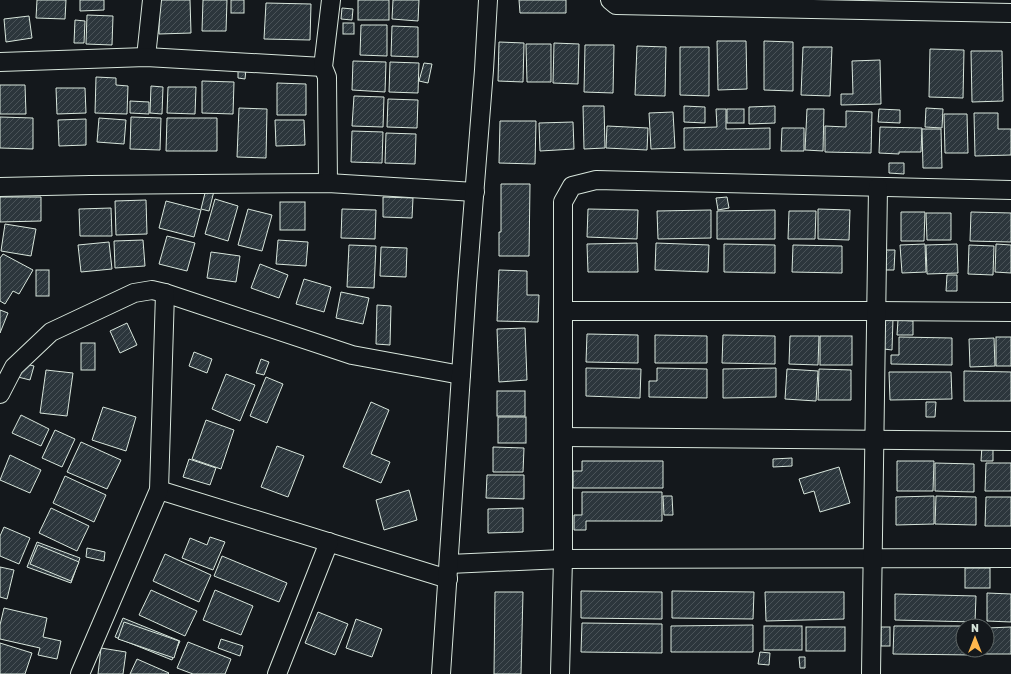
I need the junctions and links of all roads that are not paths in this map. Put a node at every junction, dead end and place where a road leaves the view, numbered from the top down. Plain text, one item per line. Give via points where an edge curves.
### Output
1 (152, 0) edge
2 (331, 0) edge
3 (488, 0) edge
4 (610, 0) edge
5 (999, 9) edge
6 (146, 57) junction
7 (0, 62) edge
8 (323, 67) junction
9 (328, 183) junction
10 (0, 187) edge
11 (878, 187) junction
12 (1011, 190) edge
13 (475, 192) junction
14 (165, 293) junction
15 (562, 311) junction
16 (876, 311) junction
17 (1011, 312) edge
18 (461, 375) junction
19 (0, 394) edge
20 (562, 437) junction
21 (874, 441) junction
22 (1011, 441) edge
23 (159, 490) junction
24 (330, 542) junction
25 (872, 558) junction
26 (1011, 558) edge
27 (562, 559) junction
28 (448, 571) junction
29 (80, 674) edge
30 (277, 674) edge
31 (441, 674) edge
32 (560, 674) edge
33 (871, 674) edge

1 - 6 street
2 - 8 street
3 - 13 street
4 - 5 street via 616,5
6 - 7 street
6 - 8 street
8 - 9 street via 327,77
9 - 10 street
9 - 13 street
11 - 12 street
11 - 15 street via 596,180 572,186 562,202
11 - 16 street
13 - 18 street
14 - 18 street via 352,355
14 - 19 street via 152,290 134,293 51,332 14,367
14 - 23 street
15 - 16 street
15 - 20 street
16 - 17 street
16 - 21 street
18 - 28 street
20 - 21 street
20 - 27 street
21 - 22 street
21 - 25 street
23 - 24 street
23 - 29 street
24 - 28 street
24 - 30 street
25 - 26 street
25 - 27 street
25 - 33 street
27 - 28 street
27 - 32 street
28 - 31 street

